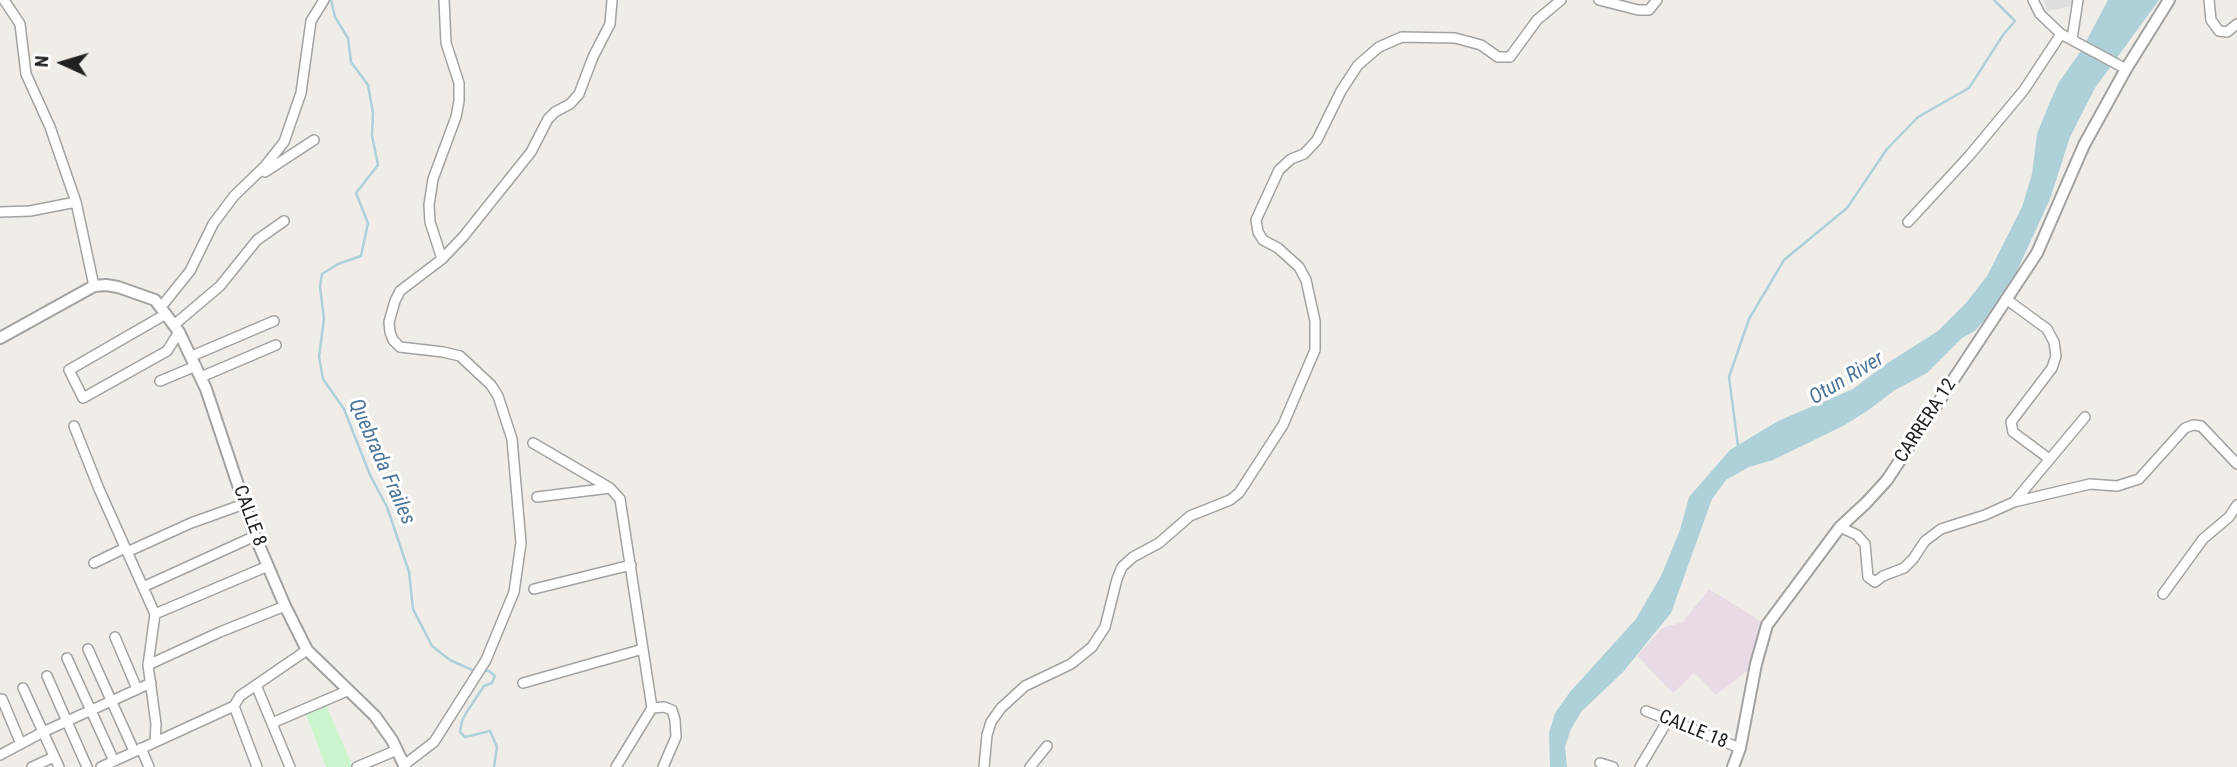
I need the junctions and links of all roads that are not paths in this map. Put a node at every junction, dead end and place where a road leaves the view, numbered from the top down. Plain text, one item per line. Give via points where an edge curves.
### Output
1 (4, 0) edge
2 (324, 0) edge
3 (444, 0) edge
4 (612, 0) edge
5 (1561, 0) edge
6 (1599, 0) edge
7 (1657, 0) edge
8 (2033, 0) edge
9 (2078, 0) edge
10 (2169, 0) edge
11 (2209, 0) edge
12 (2237, 24) edge
13 (2061, 34) junction
14 (2072, 39) junction
15 (2126, 69) junction
16 (314, 140) dead end
17 (249, 182) junction
18 (76, 202) junction
19 (0, 212) edge
20 (284, 221) dead end
21 (1908, 222) dead end
22 (442, 259) junction
23 (94, 286) junction
24 (2006, 299) junction
25 (163, 310) junction
26 (275, 321) dead end
27 (177, 329) junction
28 (0, 338) edge
29 (276, 345) dead end
30 (194, 361) junction
31 (201, 377) junction
32 (160, 381) dead end
33 (2085, 417) dead end
34 (74, 426) dead end
35 (533, 443) dead end
36 (2048, 458) junction
37 (2237, 464) edge
38 (610, 488) junction
39 (537, 496) dead end
40 (2014, 502) junction
41 (244, 504) junction
42 (2237, 505) edge
43 (1840, 527) junction
44 (255, 536) junction
45 (126, 550) junction
46 (94, 563) dead end
47 (631, 565) junction
48 (268, 566) junction
49 (143, 587) junction
50 (534, 589) dead end
51 (2163, 594) dead end
52 (285, 606) junction
53 (155, 614) junction
54 (114, 637) dead end
55 (88, 649) dead end
56 (643, 649) junction
57 (307, 650) junction
58 (67, 658) dead end
59 (148, 665) junction
60 (47, 676) dead end
61 (151, 683) junction
62 (523, 683) dead end
63 (256, 685) junction
64 (23, 688) dead end
65 (138, 689) junction
66 (347, 691) junction
67 (2, 699) dead end
68 (113, 701) junction
69 (234, 706) junction
70 (652, 708) junction
71 (90, 710) junction
72 (1646, 711) dead end
73 (1668, 720) junction
74 (67, 722) junction
75 (272, 723) junction
76 (43, 732) junction
77 (155, 741) junction
78 (21, 744) junction
79 (1047, 746) dead end
80 (1740, 748) junction
81 (137, 750) junction
82 (397, 750) junction
83 (0, 757) edge
84 (54, 757) junction
85 (114, 761) junction
86 (1600, 763) dead end
87 (405, 766) edge
88 (3, 767) edge
89 (32, 767) edge
90 (59, 767) edge
91 (88, 767) edge
92 (101, 767) edge
93 (149, 767) edge
94 (257, 767) edge
95 (289, 767) edge
96 (357, 767) edge
97 (616, 767) edge
98 (663, 767) edge
99 (984, 767) edge
100 (1030, 767) edge
101 (1613, 767) edge
102 (1640, 767) edge
103 (1733, 767) edge

1 - 18 street via 20,24 26,74
2 - 17 street via 311,21 301,93 284,142
3 - 22 street via 446,43 460,100 433,179 429,205
4 - 22 street via 610,24 579,94 548,118 531,152
5 - 99 street via 1537,20 1510,57 1498,57 1480,45 1455,38 1402,37 1379,47 1358,65 1317,140 1279,170 1256,220 1258,232 1299,267 1315,321 1315,350 1283,425 1239,493 1190,516 1122,567 1105,627 1092,647 1071,664 1025,686 1001,708 987,735
6 - 7 street via 1625,9 1649,10
8 - 13 street
9 - 14 street
10 - 15 street, CARRERA 12
11 - 12 street via 2211,20 2219,32
13 - 14 street
13 - 21 street via 2024,90
14 - 15 street
15 - 24 street, CARRERA 12 via 2084,145 2037,253
16 - 17 street
17 - 25 street via 213,225
18 - 19 street
18 - 23 street
20 - 27 street via 257,240
22 - 87 street via 400,291 390,331 400,347 460,356 498,396 512,439 521,543 514,592 485,660 434,742
23 - 25 street, CALLE 8 via 143,295
23 - 28 street
24 - 36 street via 2047,329 2054,342 2052,368 2011,422 2013,432
24 - 43 street, CARRERA 12 via 1887,480
25 - 27 street, CALLE 8
25 - 27 street via 69,370 83,398 167,351
26 - 30 street
27 - 30 street, CALLE 8
29 - 31 street
30 - 31 street, CALLE 8
30 - 32 street
31 - 41 street, CALLE 8
33 - 36 street
34 - 45 street
35 - 38 street
36 - 40 street
37 - 40 street via 2201,426 2193,425 2185,428 2139,479 2117,486 2090,484
38 - 39 street
38 - 47 street via 620,499
40 - 43 street via 1941,529 1924,541 1904,568 1875,582 1868,577 1866,544
41 - 44 street, CALLE 8
41 - 45 street
42 - 51 street via 2203,539
43 - 80 street, CARRERA 12 via 1767,625
44 - 48 street, CALLE 8
44 - 49 street
45 - 46 street
45 - 49 street
47 - 50 street
47 - 56 street
48 - 52 street, CALLE 8
48 - 53 street
49 - 53 street
52 - 57 street, CALLE 8
52 - 59 street
53 - 59 street
54 - 65 street
55 - 68 street
56 - 62 street
56 - 70 street
57 - 63 street
57 - 66 street, CALLE 8
58 - 71 street
59 - 61 street
60 - 74 street
61 - 65 street
61 - 77 street
63 - 69 street
63 - 75 street
64 - 76 street
65 - 68 street
66 - 75 street
66 - 82 street, CALLE 8 via 375,716
67 - 78 street
68 - 71 street
68 - 81 street
69 - 77 street
69 - 94 street
70 - 97 street
70 - 98 street via 672,710 675,720 676,737
71 - 74 street
71 - 85 street
72 - 73 street, CALLE 18
73 - 80 street, CALLE 18
73 - 102 street
74 - 76 street
74 - 91 street
75 - 95 street
76 - 78 street
76 - 84 street
77 - 81 street
78 - 83 street
79 - 100 street
80 - 103 street, CARRERA 12
81 - 85 street
81 - 93 street
82 - 87 street, CALLE 8
82 - 96 street
83 - 88 street
84 - 89 street
84 - 90 street
85 - 92 street
86 - 101 street

